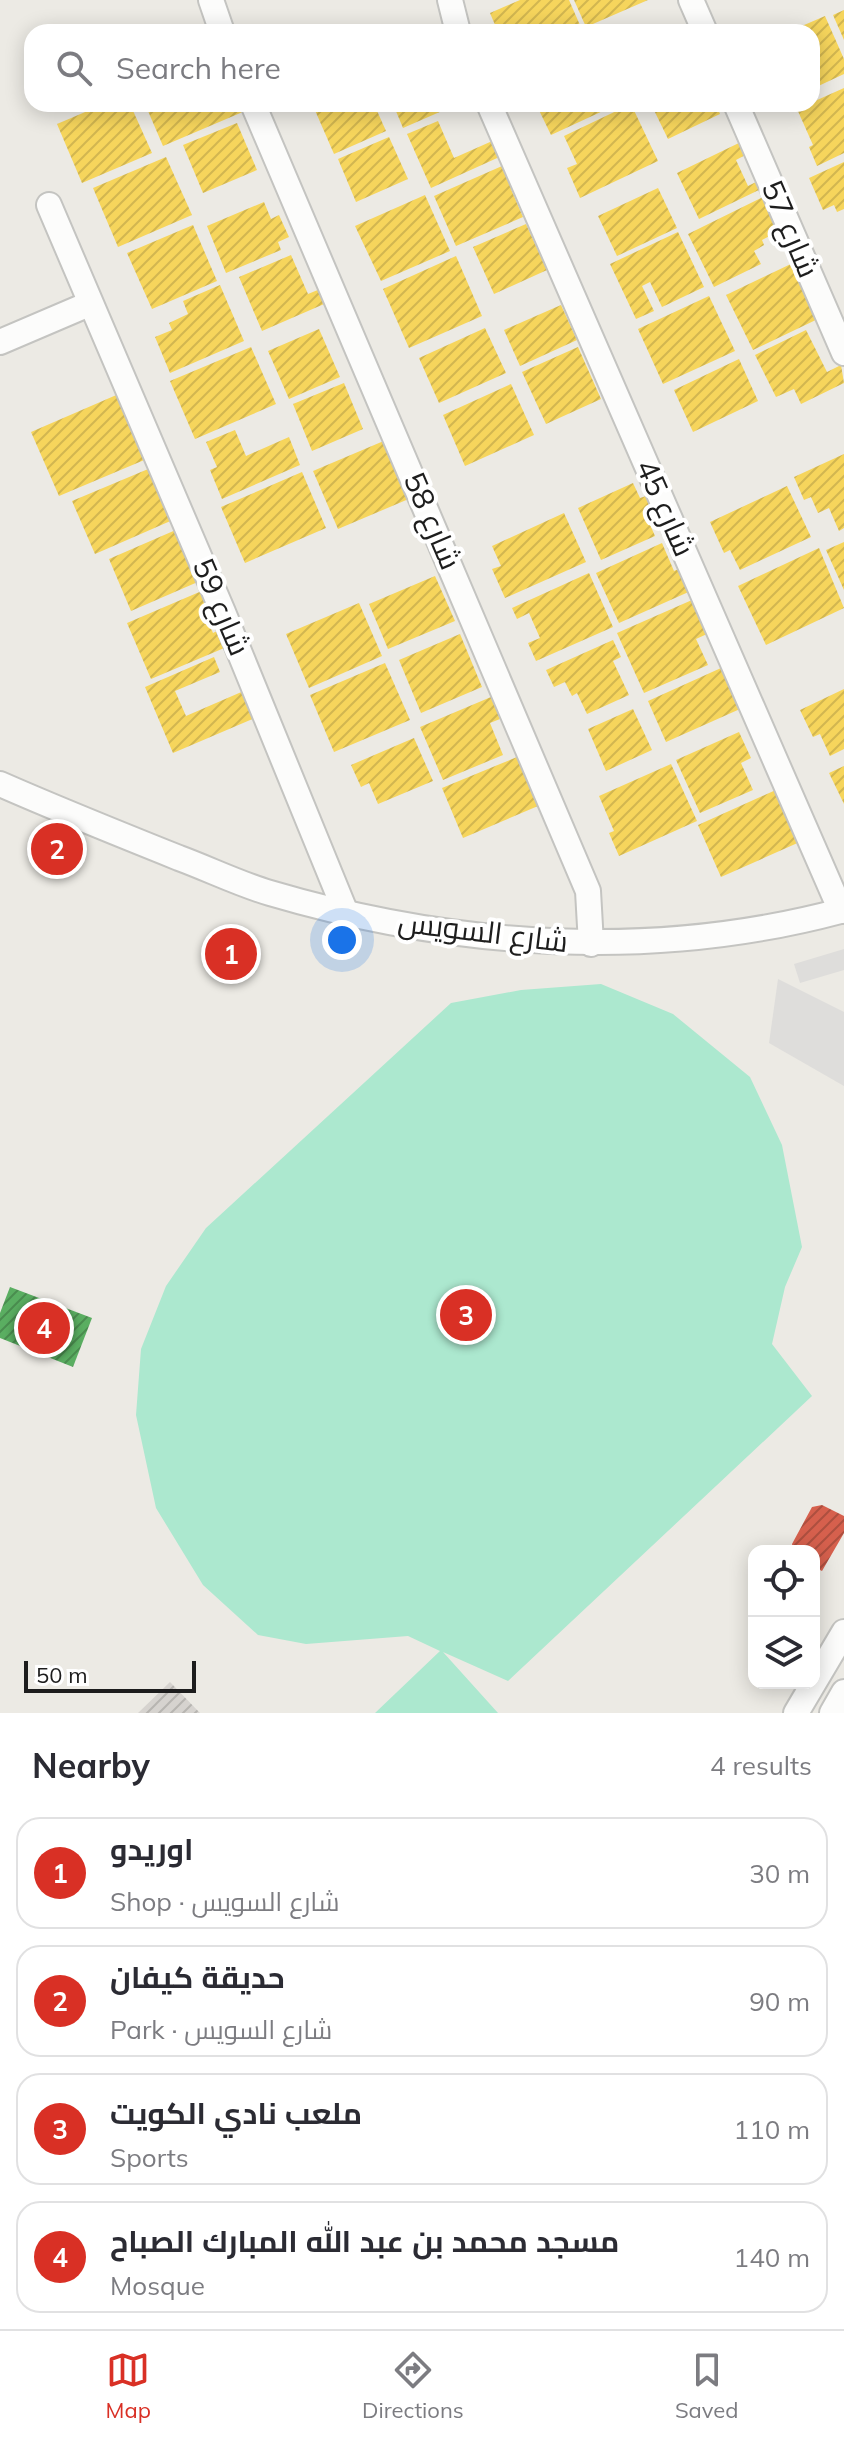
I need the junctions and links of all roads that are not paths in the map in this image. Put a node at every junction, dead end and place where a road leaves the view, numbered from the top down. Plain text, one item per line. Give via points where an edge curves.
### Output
1 (211, 0) edge
2 (450, 0) edge
3 (691, 0) edge
4 (219, 24) edge
5 (456, 24) edge
6 (702, 24) edge
7 (256, 112) edge
8 (493, 112) edge
9 (739, 112) edge
10 (49, 205) dead end
11 (89, 304) junction
12 (1, 341) edge
13 (844, 353) edge
14 (0, 784) edge
15 (842, 910) edge
16 (346, 913) junction
17 (591, 944) junction
18 (844, 1632) edge
19 (844, 1692) edge
20 (796, 1713) edge
21 (832, 1713) edge

1 - 4 street
2 - 5 street
3 - 6 street
7 - 17 street, شارع 58 via 588,891
8 - 15 street, شارع 45
9 - 13 street, شارع 57
10 - 11 street, شارع 59
11 - 12 street
11 - 16 street, شارع 59
14 - 16 street, شارع السويس via 267,892
15 - 17 street, شارع السويس via 668,940
16 - 17 street, شارع السويس via 470,935
18 - 20 street
19 - 21 street

